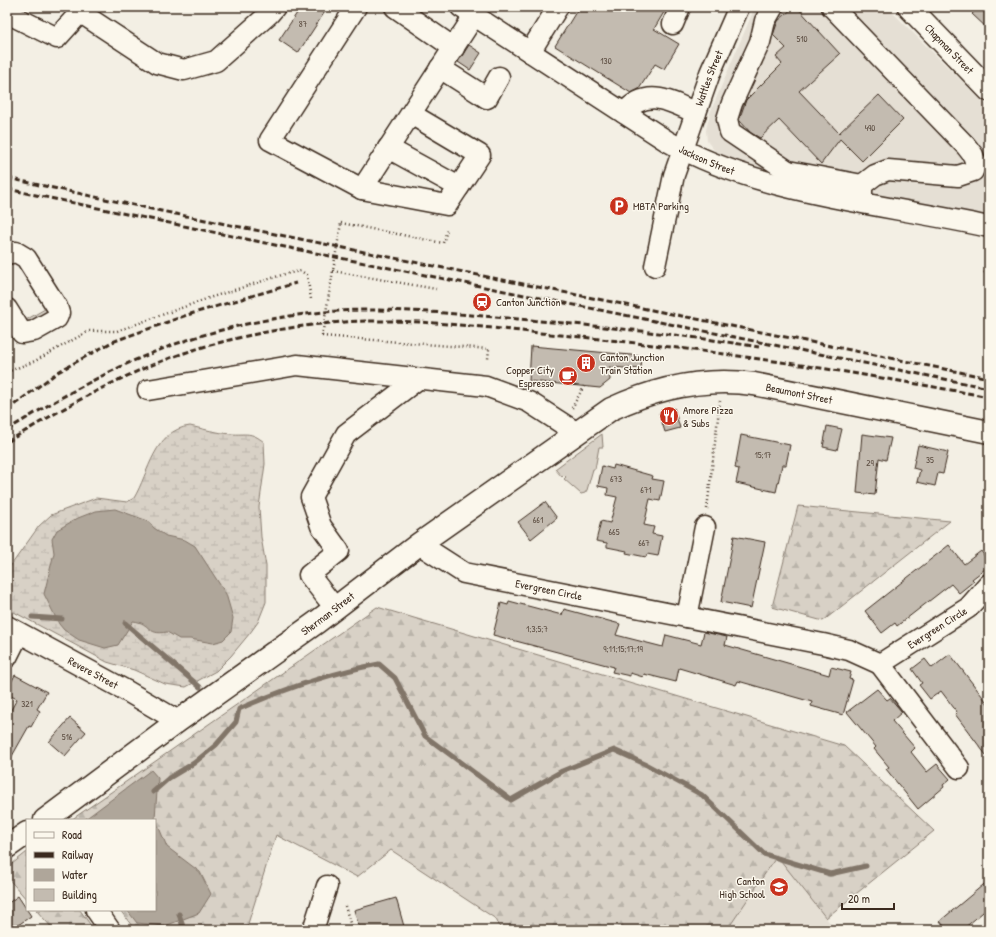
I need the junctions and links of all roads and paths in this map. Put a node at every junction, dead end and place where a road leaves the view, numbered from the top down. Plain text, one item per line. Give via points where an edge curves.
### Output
1 (275, 7) edge
2 (356, 7) edge
3 (395, 7) edge
4 (558, 7) edge
5 (739, 7) edge
6 (773, 7) edge
7 (832, 7) edge
8 (912, 8) edge
9 (83, 10) edge
10 (10, 11) edge
11 (468, 11) edge
12 (454, 48) junction
13 (530, 52) junction
14 (440, 68) junction
15 (499, 77) dead end
16 (989, 90) edge
17 (624, 113) junction
18 (696, 113) junction
19 (411, 114) junction
20 (388, 148) junction
21 (684, 150) junction
22 (787, 179) junction
23 (459, 187) junction
24 (362, 189) junction
25 (862, 194) junction
26 (989, 227) edge
27 (447, 230) dead end
28 (7, 254) edge
29 (655, 266) dead end
30 (989, 270) edge
31 (333, 271) junction
32 (984, 273) dead end
33 (436, 289) dead end
34 (311, 299) dead end
35 (7, 309) edge
36 (488, 359) dead end
37 (7, 372) edge
38 (418, 379) junction
39 (584, 386) dead end
40 (148, 390) dead end
41 (720, 396) dead end
42 (572, 408) dead end
43 (611, 409) joint
44 (989, 432) edge
45 (577, 433) junction
46 (704, 527) joint
47 (419, 544) junction
48 (989, 584) edge
49 (335, 608) junction
50 (687, 617) junction
51 (13, 630) edge
52 (7, 658) edge
53 (880, 664) junction
54 (178, 721) junction
55 (959, 768) dead end
56 (47, 819) edge
57 (26, 834) edge
58 (7, 847) edge
59 (327, 886) dead end
60 (345, 906) dead end
61 (97, 911) edge
62 (110, 930) edge
63 (314, 930) edge
64 (352, 930) edge

1 - 9 street via 216,61 184,70 157,64
2 - 24 street via 270,140
3 - 12 street
4 - 13 street
5 - 18 street, Wattles Street via 710,73
6 - 22 street via 765,21 760,42 727,119 730,132
7 - 25 street via 966,146 976,164 973,171 958,176 888,170 875,175
8 - 16 main road, Chapman Street
9 - 10 street via 57,38
11 - 12 street
11 - 13 street, Jackson Street
12 - 14 street
13 - 17 street, Jackson Street
14 - 15 street via 487,98
14 - 19 street
17 - 18 street via 632,104 658,98
17 - 21 street, Jackson Street
18 - 21 street, Wattles Street
19 - 20 street
19 - 23 street via 480,155
20 - 23 street
20 - 24 street
21 - 22 street, Jackson Street via 760,180
21 - 29 street, Wattles Street via 674,175
22 - 25 street, Jackson Street
23 - 24 street via 447,205
25 - 26 street, Jackson Street
27 - 31 path, bridge via 443,243 341,224
28 - 35 street via 16,252 26,258 59,313 57,318 34,331 22,333
30 - 32 path
31 - 33 path
31 - 36 path, bridge via 322,336 488,349
34 - 37 path via 307,275 301,271 285,274 117,331 90,331 35,361
38 - 40 street via 297,365
38 - 45 street via 486,386 529,402
38 - 49 street via 346,434 311,497 321,526 339,551 309,575
39 - 42 path
41 - 46 path
43 - 44 main road, Beaumont Street via 646,394 678,386 729,381
43 - 45 main road, Sherman Street
45 - 47 main road, Sherman Street
46 - 50 street
47 - 49 main road, Sherman Street
47 - 50 street, Evergreen Circle via 464,573
48 - 53 street, Evergreen Circle via 968,608
49 - 54 main road, Sherman Street
50 - 53 street, Evergreen Circle via 849,650
51 - 52 street
51 - 54 street, Revere Street
53 - 55 street, Evergreen Circle
54 - 56 main road, Sherman Street
57 - 58 main road
59 - 63 street
60 - 64 path
61 - 62 street

